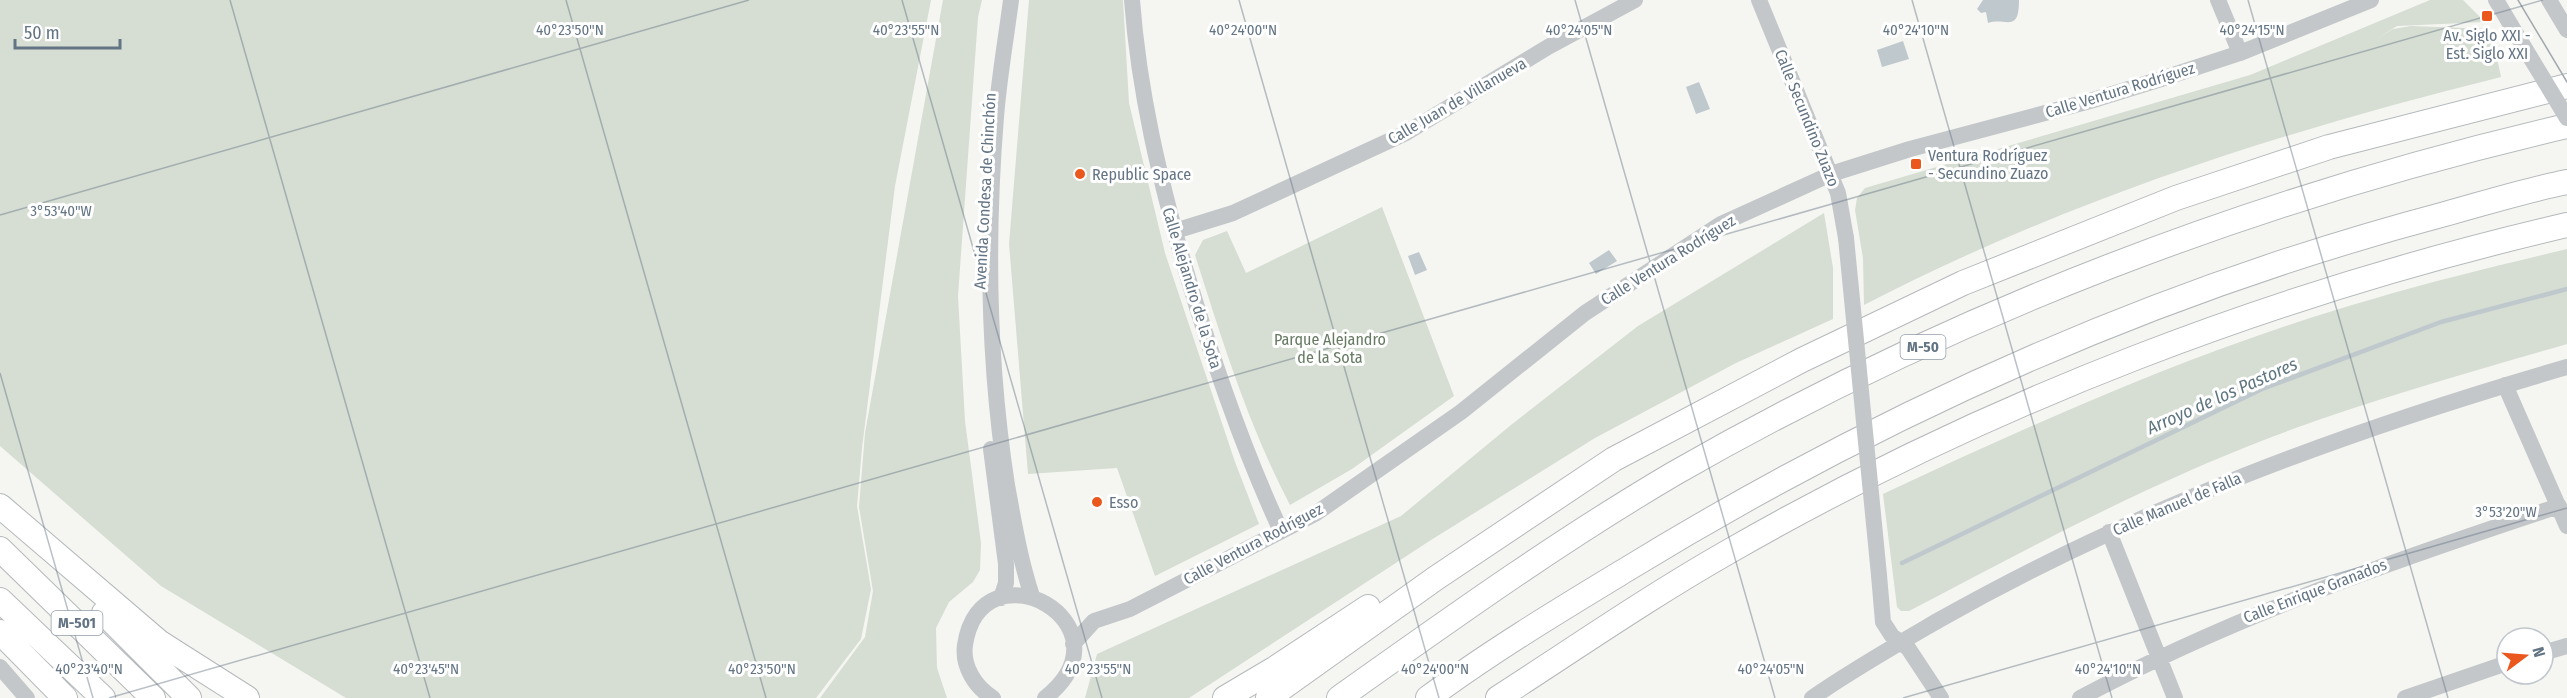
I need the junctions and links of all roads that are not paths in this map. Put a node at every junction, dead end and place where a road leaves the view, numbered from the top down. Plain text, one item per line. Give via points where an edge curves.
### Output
1 (1002, 0) edge
2 (1011, 0) edge
3 (1132, 0) edge
4 (1635, 0) edge
5 (1759, 0) edge
6 (2218, 0) edge
7 (2371, 0) edge
8 (2496, 0) edge
9 (2549, 0) edge
10 (2566, 28) edge
11 (2240, 53) junction
12 (2567, 86) edge
13 (2567, 118) edge
14 (2567, 126) edge
15 (1831, 174) junction
16 (2567, 182) edge
17 (2567, 225) edge
18 (1175, 231) junction
19 (2567, 367) edge
20 (2505, 385) junction
21 (1614, 459) junction
22 (0, 506) edge
23 (2559, 506) junction
24 (0, 515) edge
25 (2567, 526) edge
26 (1281, 531) junction
27 (2109, 532) junction
28 (0, 549) edge
29 (1032, 596) junction
30 (1002, 597) junction
31 (0, 600) edge
32 (1059, 612) junction
33 (1094, 621) junction
34 (0, 632) edge
35 (1900, 643) junction
36 (1073, 644) junction
37 (2159, 657) junction
38 (0, 667) edge
39 (2495, 667) edge
40 (27, 698) edge
41 (64, 698) edge
42 (103, 698) edge
43 (153, 698) edge
44 (189, 698) edge
45 (247, 698) edge
46 (993, 698) edge
47 (1046, 698) edge
48 (1225, 698) edge
49 (1268, 698) edge
50 (1339, 698) edge
51 (1428, 698) edge
52 (1498, 698) edge
53 (1812, 698) edge
54 (1941, 698) edge
55 (2080, 698) edge
56 (2175, 698) edge
57 (2405, 698) edge

1 - 30 street, Avenida Condesa de Chinchón via 985,116 978,254 982,378 1006,564
2 - 29 street, Avenida Condesa de Chinchón via 996,116 989,242 992,362 1014,533
3 - 18 street, Calle Alejandro de la Sota via 1142,93
4 - 18 street, Calle Juan de Villanueva via 1406,133 1233,213
5 - 15 street, Calle Secundino Zuazo
6 - 11 street
7 - 11 street, Calle Ventura Rodríguez
8 - 13 street, bridge
9 - 10 street
11 - 15 street, Calle Ventura Rodríguez via 2090,101
12 - 21 highway via 2329,147 2074,237 1963,283 1802,360
14 - 50 highway, M-50 via 2346,185 2094,272 1987,316 1675,474 1520,570
15 - 26 street, Calle Ventura Rodríguez via 1721,224 1638,276 1461,412 1315,514
15 - 35 street, Calle Secundino Zuazo, bridge via 1846,238 1883,622
16 - 51 highway via 2354,238 2194,292 1934,401 1837,448 1707,519
17 - 52 highway via 2370,277 2243,318 2066,385 1897,463 1726,553
18 - 26 street, Calle Alejandro de la Sota via 1211,357
19 - 20 street, Calle Manuel de Falla
20 - 23 street
20 - 27 street, Calle Manuel de Falla via 2323,444
21 - 48 highway via 1569,480 1464,543
21 - 49 highway via 1436,578
22 - 45 highway via 159,642
23 - 25 street
23 - 37 street, Calle Enrique Granados via 2372,568 2253,614
24 - 44 highway
26 - 33 street, Calle Ventura Rodríguez via 1130,609
27 - 35 street, Calle Manuel de Falla via 2010,580
27 - 37 street
28 - 43 highway, M-501
29 - 30 street
29 - 32 street
30 - 46 street via 976,615 964,650 977,685
31 - 42 highway, M-501
32 - 33 street
32 - 36 street via 1072,634
33 - 36 street, Calle Ventura Rodríguez
34 - 41 highway
35 - 53 street, Calle Manuel de Falla
35 - 54 street, Calle Secundino Zuazo via 1908,648
36 - 47 street via 1070,671 1060,687
37 - 55 street, Calle Enrique Granados
37 - 56 street
38 - 40 street
39 - 57 street

